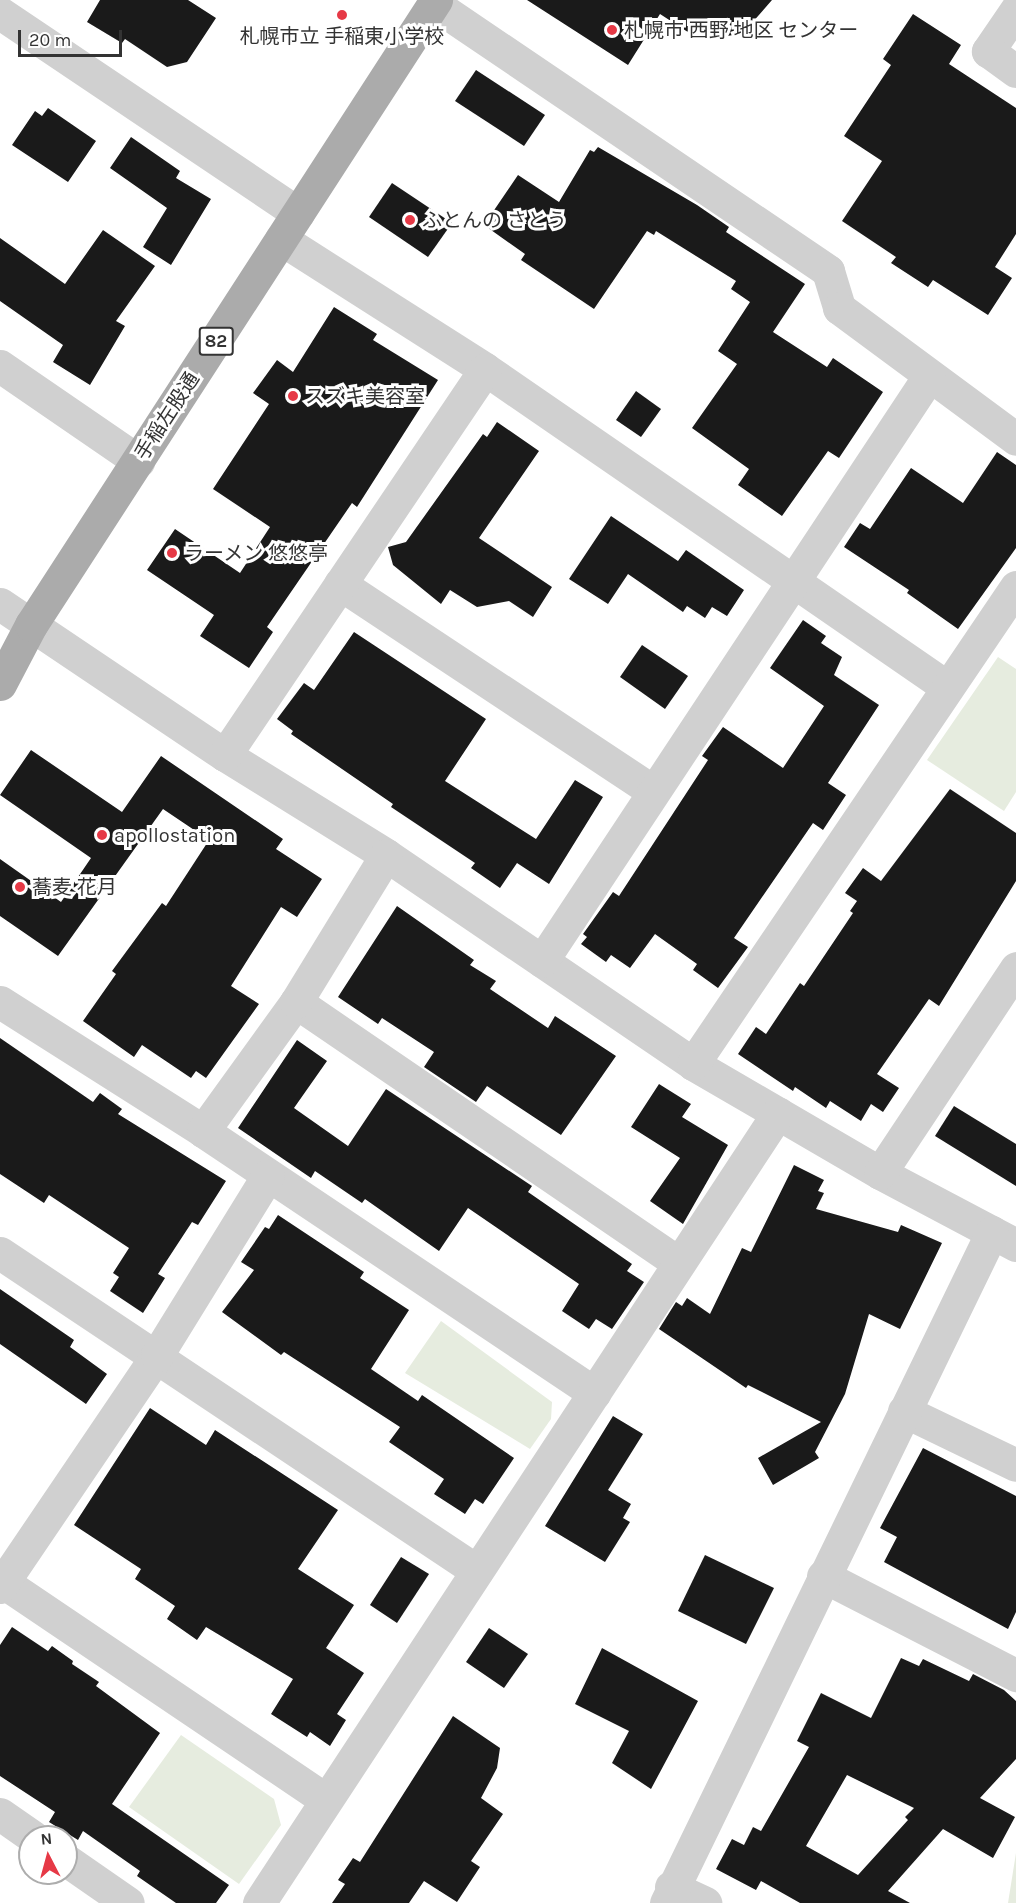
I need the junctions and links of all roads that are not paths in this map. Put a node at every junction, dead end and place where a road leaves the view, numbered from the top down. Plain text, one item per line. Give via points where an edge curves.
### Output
1 (435, 2) edge
2 (1016, 10) edge
3 (0, 13) edge
4 (1016, 71) edge
5 (290, 226) junction
6 (0, 366) edge
7 (485, 369) junction
8 (929, 376) junction
9 (1016, 439) edge
10 (138, 461) junction
11 (791, 580) junction
12 (340, 584) junction
13 (1016, 587) edge
14 (0, 604) edge
15 (31, 625) junction
16 (0, 684) edge
17 (947, 687) junction
18 (225, 755) junction
19 (653, 791) junction
20 (386, 855) junction
21 (542, 961) junction
22 (1016, 968) edge
23 (0, 1002) edge
24 (296, 1002) junction
25 (693, 1064) junction
26 (778, 1113) junction
27 (203, 1131) junction
28 (880, 1173) junction
29 (268, 1175) junction
30 (1004, 1239) edge
31 (0, 1253) edge
32 (679, 1263) junction
33 (157, 1355) junction
34 (594, 1393) junction
35 (904, 1411) junction
36 (1016, 1466) edge
37 (477, 1570) junction
38 (823, 1576) junction
39 (1, 1583) edge
40 (1016, 1675) edge
41 (326, 1800) junction
42 (78, 1868) edge
43 (669, 1895) edge
44 (128, 1903) edge
45 (259, 1903) edge
46 (705, 1903) edge

1 - 5 main road, 手稲左股通 / 82
1 - 8 street via 828,271 839,308
2 - 4 street via 988,51
3 - 5 street
5 - 7 street
5 - 10 main road, 手稲左股通 / 82
6 - 10 street
7 - 11 street
7 - 12 street
8 - 9 street
8 - 11 street
10 - 15 main road, 手稲左股通 / 82
11 - 17 street
11 - 19 street
12 - 18 street
12 - 19 street
13 - 17 street
14 - 15 street
15 - 16 main road, 手稲左股通 / 82
15 - 18 street
17 - 25 street
18 - 20 street
19 - 21 street
20 - 21 street
20 - 24 street
21 - 25 street
22 - 28 street
23 - 27 street
24 - 27 street
24 - 32 street
25 - 26 street
26 - 28 street
26 - 32 street
27 - 29 street
28 - 30 street
29 - 33 street
29 - 34 street
30 - 35 street
31 - 33 street
32 - 34 street
33 - 37 street
33 - 39 street
34 - 37 street
35 - 36 street
35 - 38 street
37 - 41 street
38 - 40 street
38 - 43 street
39 - 41 street
41 - 45 street
42 - 44 street
43 - 46 street

